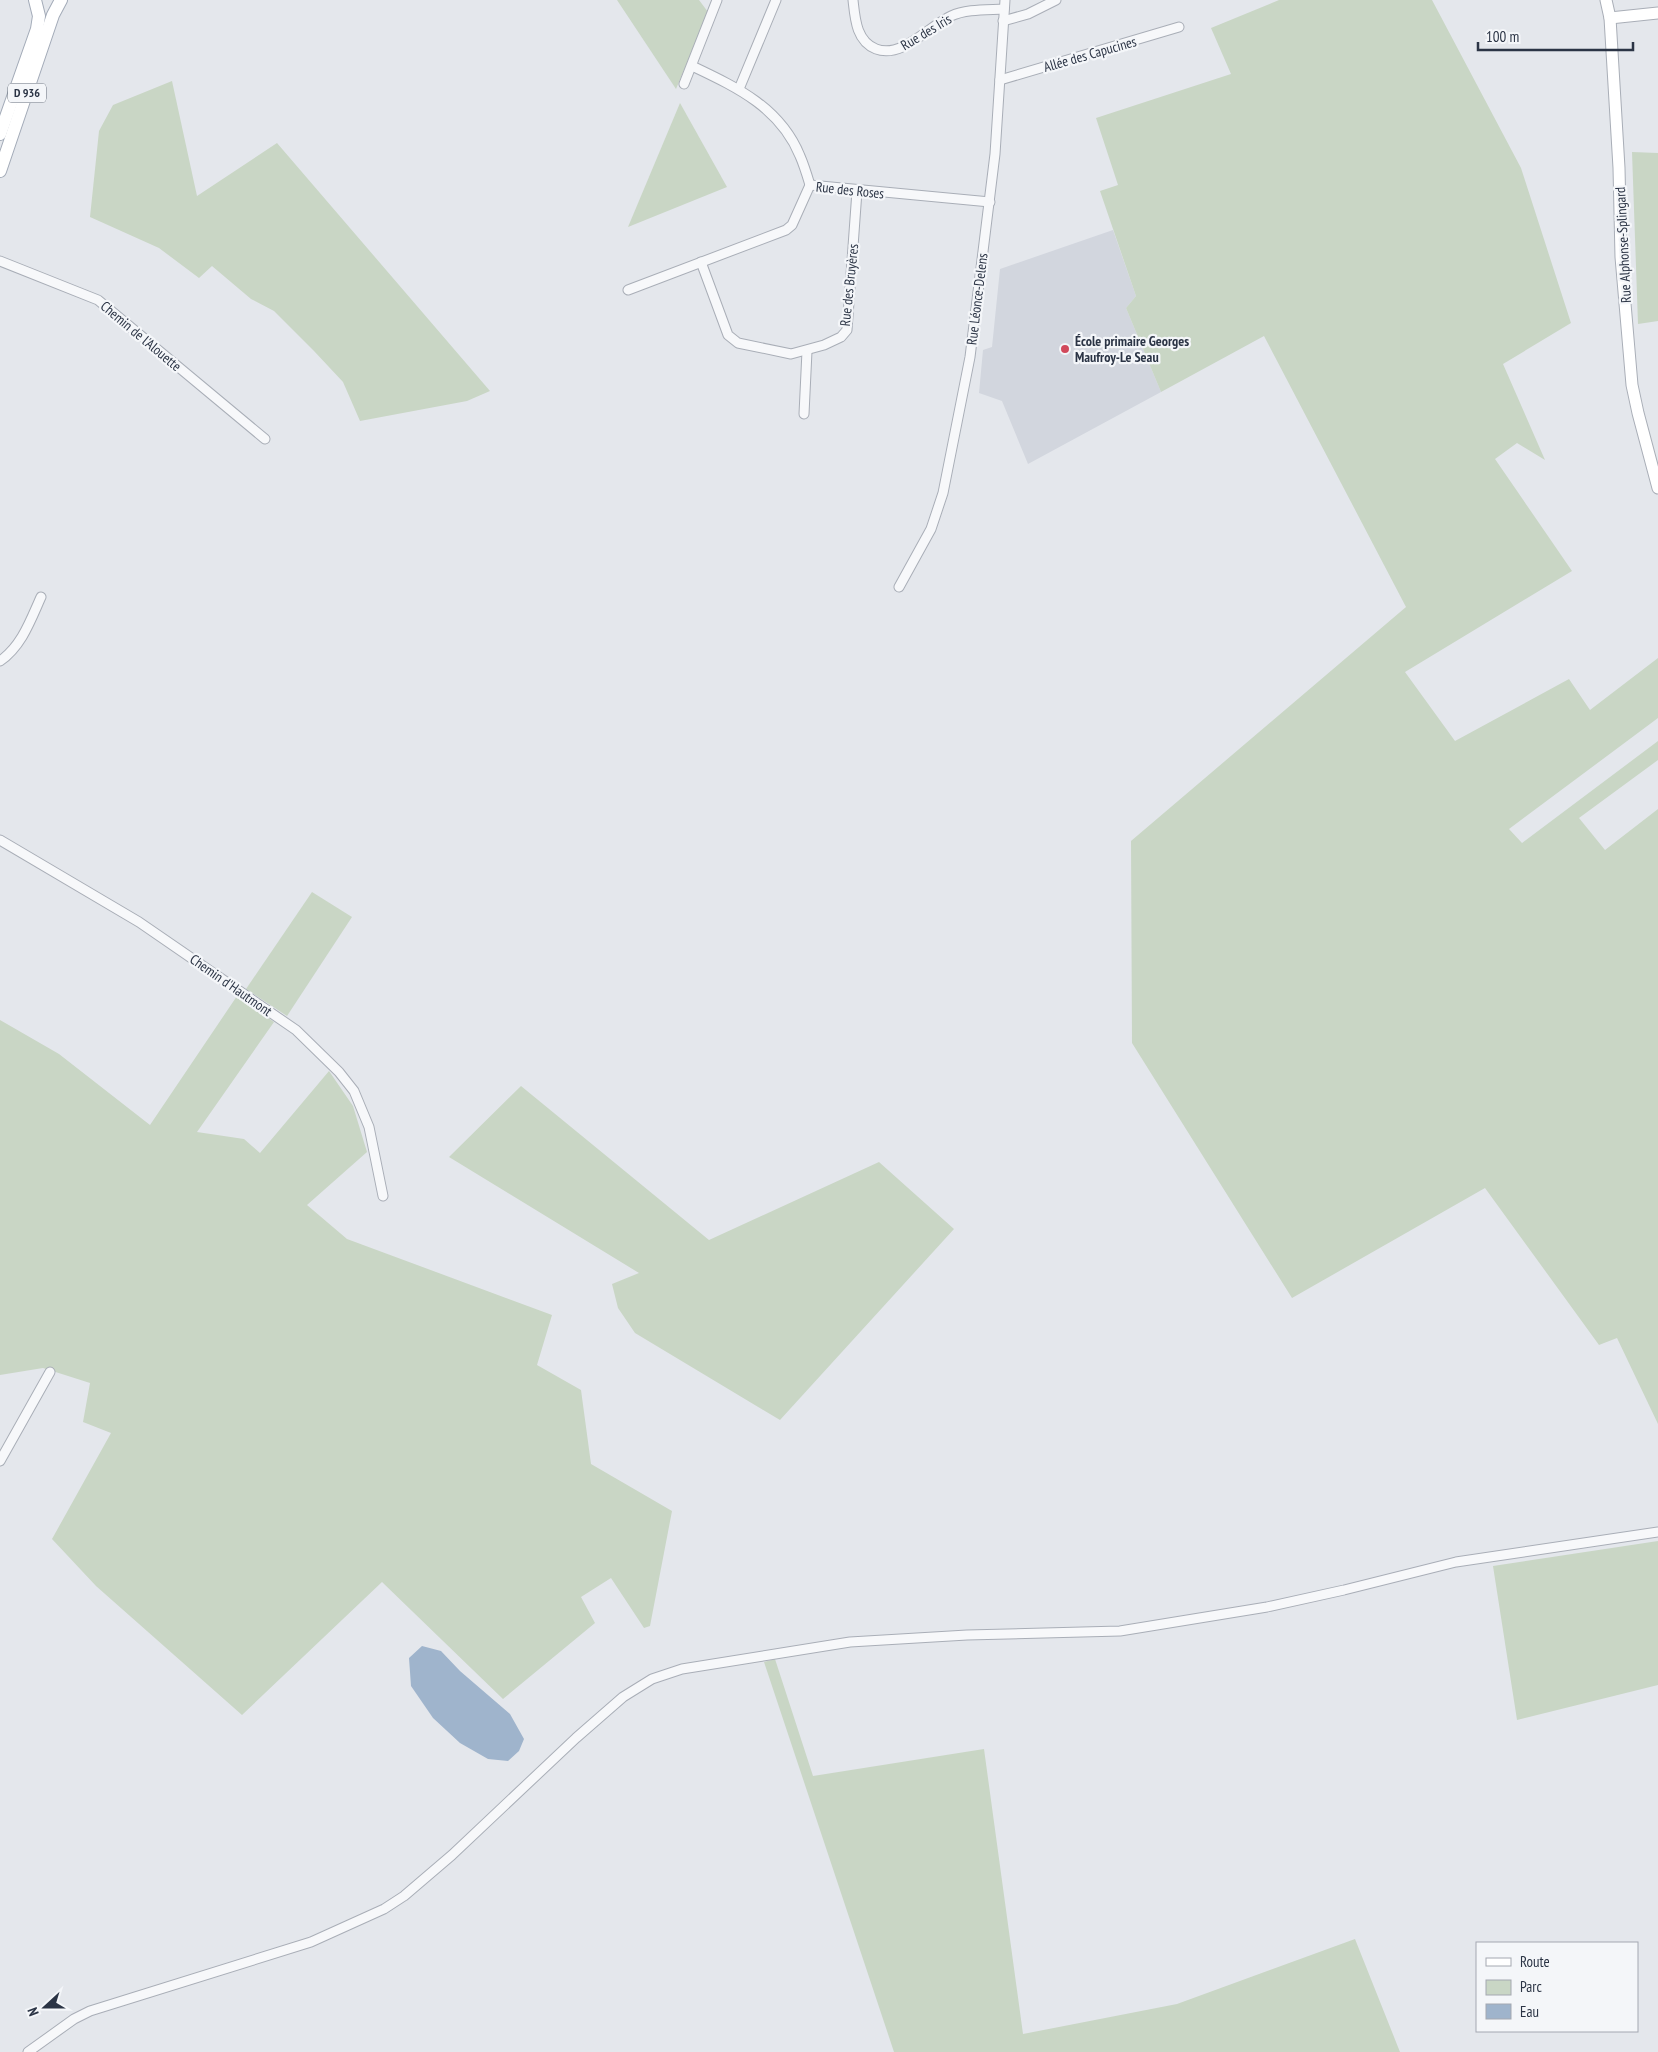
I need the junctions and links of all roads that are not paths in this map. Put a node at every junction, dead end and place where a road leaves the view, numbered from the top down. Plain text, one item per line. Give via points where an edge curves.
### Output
1 (37, 0) edge
2 (60, 0) edge
3 (717, 0) edge
4 (776, 0) edge
5 (853, 0) edge
6 (1056, 0) edge
7 (1606, 0) edge
8 (1004, 5) edge
9 (1658, 14) edge
10 (1610, 18) junction
11 (1003, 21) junction
12 (1179, 28) dead end
13 (692, 66) junction
14 (1000, 80) junction
15 (684, 84) dead end
16 (739, 89) junction
17 (0, 134) edge
18 (0, 171) edge
19 (810, 185) junction
20 (858, 191) junction
21 (990, 202) junction
22 (0, 261) edge
23 (701, 262) junction
24 (628, 290) dead end
25 (808, 350) junction
26 (804, 414) dead end
27 (266, 439) dead end
28 (1658, 488) edge
29 (899, 586) dead end
30 (41, 597) dead end
31 (0, 660) edge
32 (0, 840) edge
33 (383, 1196) dead end
34 (50, 1372) dead end
35 (3, 1450) edge
36 (0, 1461) edge
37 (1658, 1532) edge
38 (28, 2052) edge

1 - 2 main road via 46,4
1 - 17 main road, D 936 via 37,29
2 - 18 main road, D 936
3 - 13 street
4 - 16 street
5 - 8 street, Rue des Iris via 858,31 865,42 882,51 901,48 951,16
6 - 11 street via 1028,14
7 - 10 street, Rue Alphonse-Splingard
8 - 11 street, Rue Léonce-Delens
9 - 10 street
10 - 28 street, Rue Alphonse-Splingard via 1621,257 1632,385
11 - 14 street, Rue Léonce-Delens
12 - 14 street, Allée des Capucines
13 - 15 street
13 - 16 street
14 - 21 street, Rue Léonce-Delens
16 - 19 street via 766,108 787,132 800,154
19 - 20 street, Rue des Roses
19 - 23 street, Rue des Roses via 792,225 786,230
20 - 21 street, Rue des Roses
20 - 25 street, Rue des Bruyères via 847,330 841,337
21 - 29 street, Rue Léonce-Delens via 970,357 943,493 932,529
22 - 27 street, Chemin de l'Alouette via 98,300
23 - 24 street, Rue des Roses
23 - 25 street via 728,335 738,343 791,354
25 - 26 street
30 - 31 street via 25,632 15,647
32 - 33 street, Chemin d'Hautmont via 139,922 296,1030 354,1091 369,1127
34 - 35 street
35 - 36 street
37 - 38 street via 1456,1562 1267,1607 1120,1631 850,1642 682,1669 652,1679 623,1697 452,1855 404,1896 384,1908 310,1942 110,2004 74,2019

